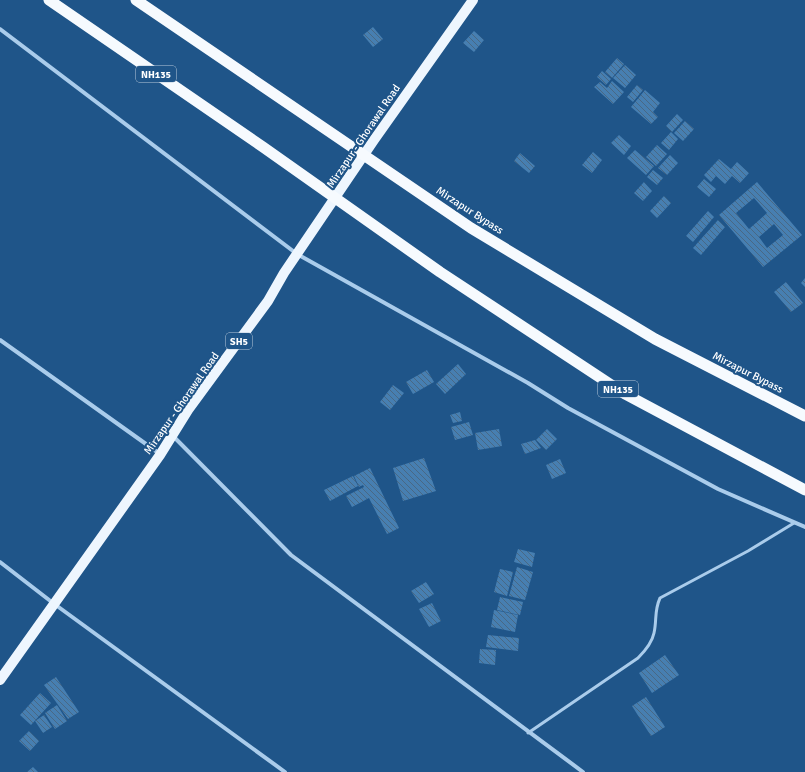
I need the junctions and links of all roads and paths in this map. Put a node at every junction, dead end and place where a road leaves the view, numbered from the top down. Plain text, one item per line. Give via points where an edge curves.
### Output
1 (49, 0) edge
2 (136, 0) edge
3 (473, 0) edge
4 (0, 29) edge
5 (297, 254) junction
6 (0, 340) edge
7 (805, 416) edge
8 (172, 435) junction
9 (160, 455) junction
10 (805, 490) edge
11 (794, 523) junction
12 (805, 527) edge
13 (0, 562) edge
14 (53, 603) junction
15 (0, 680) edge
16 (528, 733) junction
17 (285, 772) edge
18 (583, 772) edge

1 - 10 highway, NH135 via 440,272 625,394
2 - 7 highway, Mirzapur Bypass via 471,228 654,339
3 - 5 main road, Mirzapur - Ghorawal Road / SH5
4 - 5 street
5 - 8 main road, Mirzapur - Ghorawal Road / SH5 via 268,301
5 - 11 street via 704,482
6 - 9 street
8 - 9 main road, Mirzapur - Ghorawal Road / SH5
8 - 16 street via 291,555
9 - 14 main road, Mirzapur - Ghorawal Road / SH5
11 - 12 street
11 - 16 lane via 660,598 656,606 654,634 638,658
13 - 14 street
14 - 15 main road, Mirzapur - Ghorawal Road / SH5
14 - 17 street
16 - 18 street

